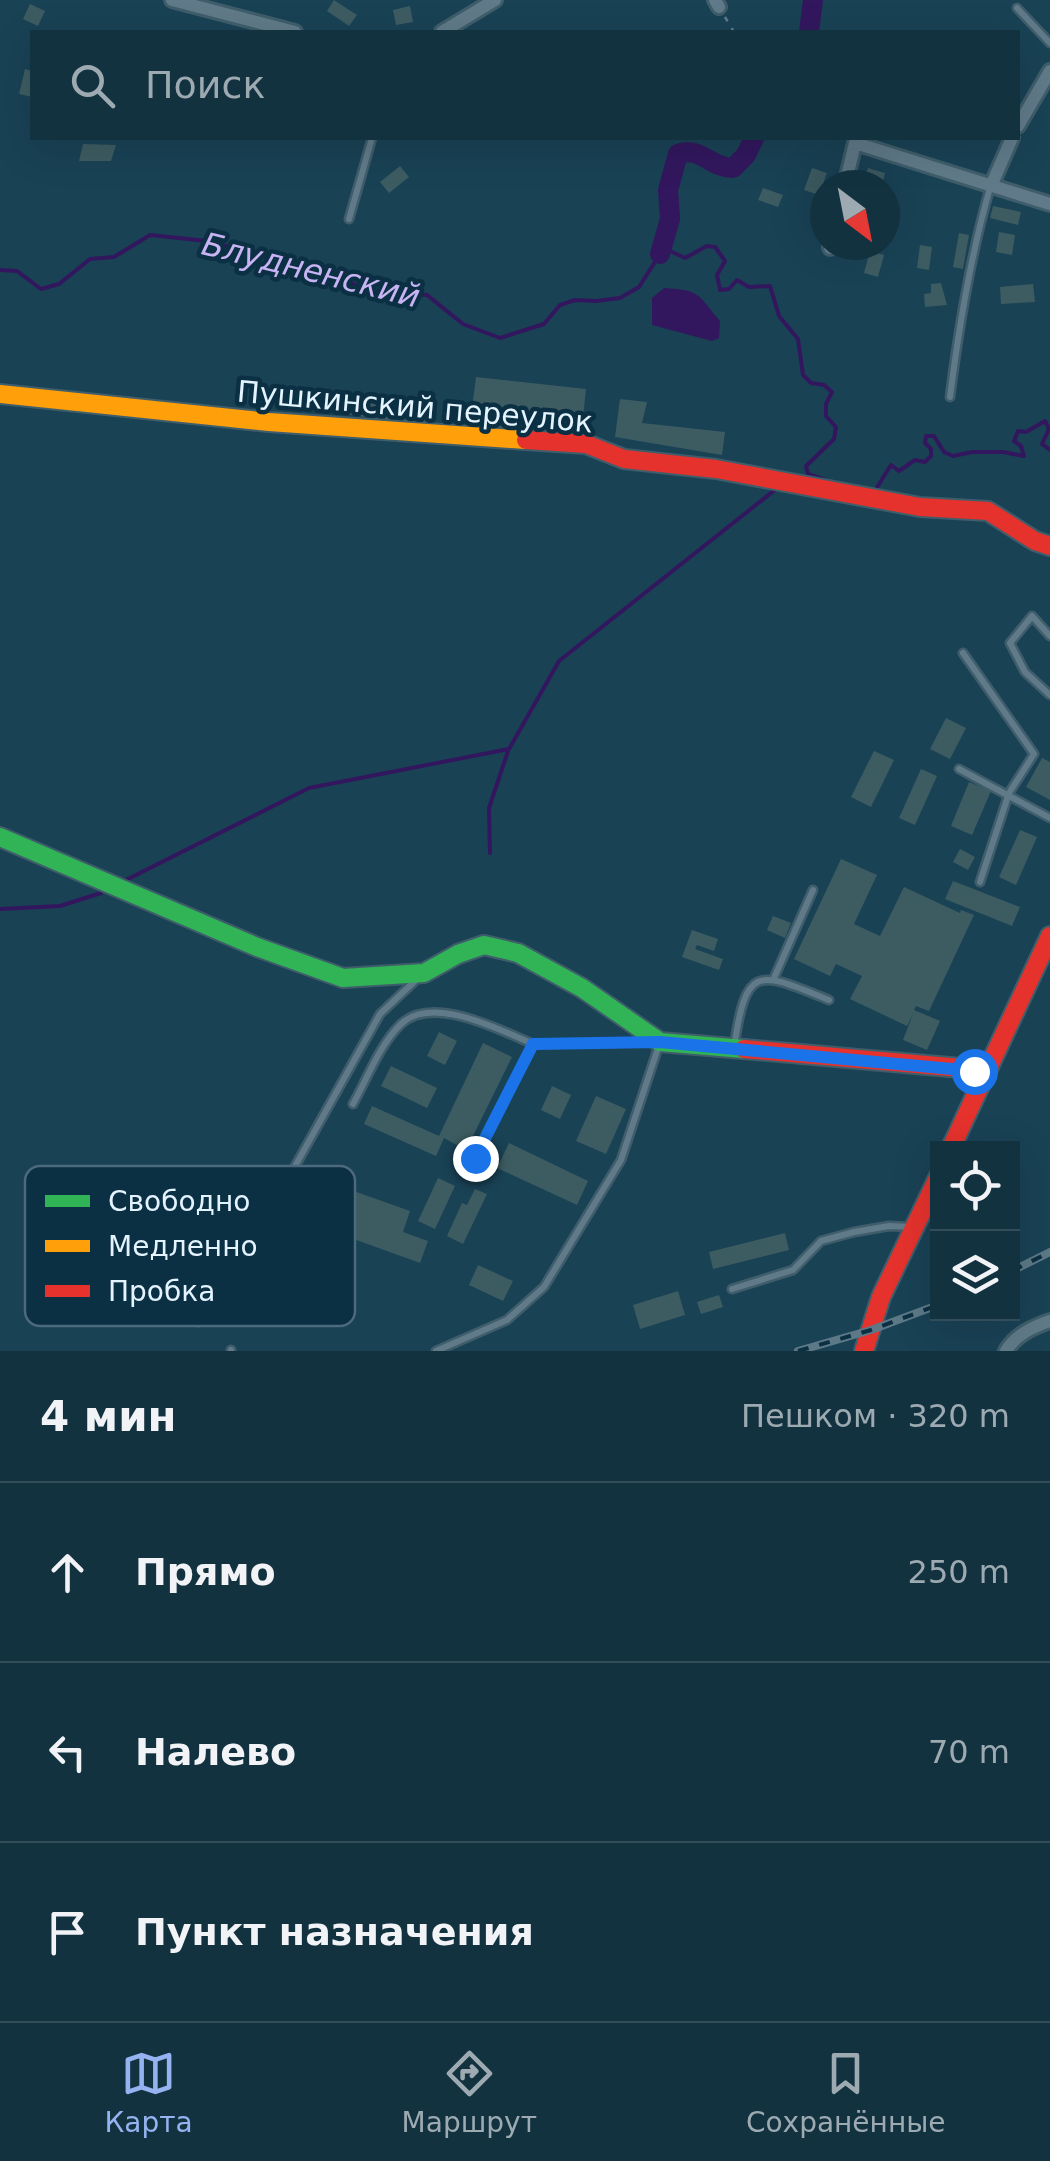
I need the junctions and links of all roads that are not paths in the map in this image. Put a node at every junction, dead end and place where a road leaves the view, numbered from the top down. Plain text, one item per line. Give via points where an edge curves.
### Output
1 (172, 0) edge
2 (495, 0) edge
3 (1017, 8) dead end
4 (287, 30) edge
5 (445, 30) edge
6 (1050, 43) edge
7 (1050, 71) edge
8 (1020, 123) edge
9 (371, 140) edge
10 (1011, 140) edge
11 (849, 170) edge
12 (991, 186) junction
13 (1050, 204) edge
14 (350, 219) dead end
15 (0, 394) edge
16 (950, 397) dead end
17 (1050, 546) edge
18 (1050, 636) edge
19 (963, 653) dead end
20 (1050, 695) edge
21 (959, 769) dead end
22 (1009, 794) junction
23 (1050, 818) edge
24 (0, 838) edge
25 (980, 882) dead end
26 (813, 890) dead end
27 (1050, 936) edge
28 (424, 974) junction
29 (774, 978) junction
30 (829, 1000) dead end
31 (660, 1042) junction
32 (533, 1044) junction
33 (734, 1050) junction
34 (986, 1075) junction
35 (353, 1104) dead end
36 (954, 1141) edge
37 (475, 1158) dead end
38 (295, 1166) edge
39 (930, 1194) edge
40 (914, 1227) junction
41 (732, 1290) dead end
42 (1050, 1321) edge
43 (436, 1351) edge
44 (864, 1351) edge
45 (1006, 1351) edge

1 - 4 street
2 - 5 street
3 - 6 lane
7 - 8 street
9 - 14 lane
10 - 12 street
11 - 12 street via 855,143
12 - 13 street
12 - 16 lane via 960,314
15 - 17 street, Пушкинский переулок via 269,422 586,444 624,460 716,468 920,508 988,511
18 - 20 lane via 1032,616 1010,643 1025,672
19 - 22 lane via 1034,754
21 - 22 lane
22 - 23 lane
22 - 25 lane
24 - 28 street via 320,972 344,978
26 - 29 lane
27 - 34 street
28 - 31 street via 484,944 499,947 582,988
28 - 38 lane via 380,1014
29 - 30 lane
29 - 33 lane via 746,992
31 - 32 lane
31 - 33 street
31 - 43 lane via 621,1160 544,1288 507,1320
32 - 35 lane via 471,1018 416,1014 393,1034
32 - 37 lane
33 - 34 street
34 - 36 street
39 - 40 street
40 - 41 lane via 821,1241 793,1270
40 - 44 street
42 - 45 street

